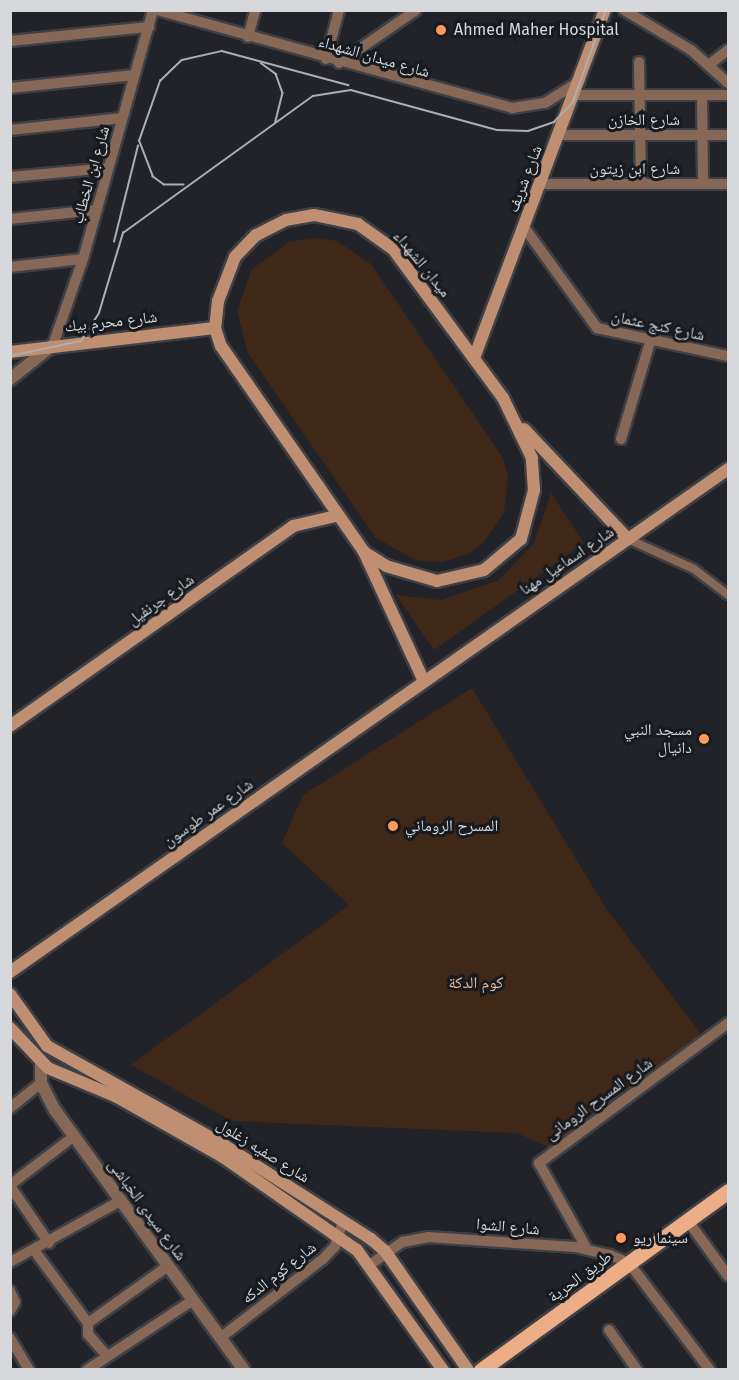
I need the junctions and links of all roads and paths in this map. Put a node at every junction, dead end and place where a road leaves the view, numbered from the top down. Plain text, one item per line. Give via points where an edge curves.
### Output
1 (155, 10) edge
2 (255, 10) edge
3 (339, 10) edge
4 (604, 10) edge
5 (624, 10) edge
6 (411, 11) edge
7 (149, 27) junction
8 (248, 37) junction
9 (10, 41) edge
10 (729, 50) edge
11 (326, 59) junction
12 (639, 62) dead end
13 (339, 63) junction
14 (710, 64) junction
15 (134, 75) junction
16 (579, 81) junction
17 (729, 83) edge
18 (10, 88) edge
19 (574, 95) junction
20 (729, 95) edge
21 (640, 96) junction
22 (702, 97) junction
23 (122, 118) junction
24 (10, 130) edge
25 (560, 135) junction
26 (640, 135) junction
27 (702, 135) junction
28 (729, 135) edge
29 (108, 168) junction
30 (10, 177) edge
31 (703, 183) junction
32 (542, 184) junction
33 (641, 184) junction
34 (729, 184) edge
35 (96, 210) junction
36 (10, 219) edge
37 (524, 227) junction
38 (83, 260) junction
39 (10, 267) edge
40 (215, 328) junction
41 (651, 339) junction
42 (53, 345) junction
43 (10, 352) edge
44 (729, 356) edge
45 (474, 358) junction
46 (10, 379) edge
47 (518, 422) junction
48 (621, 439) dead end
49 (728, 470) edge
50 (336, 516) junction
51 (628, 539) junction
52 (364, 552) junction
53 (729, 596) edge
54 (423, 679) junction
55 (10, 726) edge
56 (10, 972) edge
57 (10, 994) edge
58 (729, 1023) edge
59 (10, 1028) edge
60 (46, 1046) junction
61 (41, 1063) junction
62 (41, 1083) junction
63 (10, 1108) edge
64 (73, 1137) junction
65 (241, 1162) junction
66 (10, 1185) edge
67 (729, 1191) edge
68 (120, 1201) junction
69 (688, 1221) junction
70 (343, 1222) junction
71 (339, 1238) junction
72 (49, 1243) junction
73 (587, 1249) junction
74 (34, 1250) junction
75 (385, 1251) junction
76 (10, 1262) edge
77 (629, 1263) junction
78 (371, 1264) junction
79 (168, 1266) junction
80 (729, 1275) edge
81 (10, 1291) edge
82 (193, 1300) junction
83 (10, 1311) edge
84 (88, 1323) junction
85 (609, 1330) dead end
86 (10, 1338) edge
87 (220, 1338) junction
88 (107, 1356) junction
89 (29, 1370) edge
90 (87, 1370) edge
91 (244, 1370) edge
92 (443, 1370) edge
93 (468, 1370) edge
94 (481, 1370) edge
95 (637, 1370) edge
96 (710, 1370) edge

1 - 7 street, شارع ابن الخطاب
1 - 8 street, شارع ميدان الشهداء
2 - 8 street
3 - 11 street
4 - 16 main road, شارع شريف
5 - 14 street
6 - 13 street
7 - 9 street
7 - 15 street, شارع ابن الخطاب
8 - 11 street, شارع ميدان الشهداء
10 - 14 street
11 - 13 street, شارع ميدان الشهداء
12 - 21 street
13 - 16 street, شارع ميدان الشهداء via 512,108 545,104
14 - 17 street
15 - 18 street
15 - 23 street, شارع ابن الخطاب
16 - 19 main road, شارع شريف
19 - 21 street
19 - 25 main road, شارع شريف
20 - 22 street
21 - 22 street
21 - 26 street
22 - 27 street
23 - 24 street
23 - 29 street, شارع ابن الخطاب
25 - 26 street, شارع الخازن
25 - 32 main road, شارع شريف
26 - 27 street, شارع الخازن
26 - 33 street
27 - 28 street, شارع الخازن
27 - 31 street
29 - 30 street
29 - 35 street, شارع ابن الخطاب
31 - 33 street, شارع ابن زيتون
31 - 34 street, شارع ابن زيتون
32 - 33 street, شارع ابن زيتون
32 - 37 main road, شارع شريف
35 - 36 street
35 - 38 street, شارع ابن الخطاب
37 - 41 street, شارع كنج عثمان via 597,327
37 - 45 main road, شارع شريف
38 - 39 street
38 - 42 street, شارع ابن الخطاب
40 - 42 main road, شارع محرم بيك
40 - 45 main road, ميدان الشهداء via 223,284 235,257 266,230 314,215 358,224 393,249
40 - 50 main road, ميدان الشهداء via 235,369
41 - 44 street, شارع كنج عثمان
41 - 48 street
42 - 43 main road, شارع محرم بيك
42 - 46 street
45 - 47 main road, ميدان الشهداء
47 - 51 main road
47 - 52 main road, ميدان الشهداء via 532,458 534,490 521,539 504,556 468,575 437,581 386,566
49 - 51 main road, شارع اسماعيل مهنا
50 - 52 main road, ميدان الشهداء
50 - 55 main road, شارع جرنفيل via 293,526
51 - 53 street via 694,569
51 - 54 main road, شارع اسماعيل مهنا
52 - 54 main road
54 - 56 main road, شارع عمر طوسون
57 - 60 main road, شارع صفيه زغلول
58 - 73 street, شارع المسرح الرومانى via 539,1163
59 - 61 main road, شارع صفيه زغلول
60 - 61 main road
60 - 65 main road, شارع صفيه زغلول
61 - 62 street
61 - 65 main road, شارع صفيه زغلول via 117,1097
62 - 63 street
62 - 64 street, شارع سيدى الخباشى
64 - 66 street
64 - 68 street, شارع سيدى الخباشى
65 - 70 main road, شارع صفيه زغلول
65 - 71 main road, شارع صفيه زغلول
66 - 72 street
67 - 69 main road, طريق الحرية
68 - 72 street
68 - 79 street, شارع سيدى الخباشى
69 - 77 main road, طريق الحرية
69 - 80 street
70 - 71 street, شارع كوم الدكه
70 - 75 main road, شارع صفيه زغلول
71 - 78 main road, شارع صفيه زغلول
71 - 87 street, شارع كوم الدكه via 323,1259
72 - 74 street
73 - 75 street, شارع الشوا via 437,1237
73 - 77 street, شارع الشوا
74 - 76 street
74 - 84 street
75 - 78 street
75 - 93 main road, شارع صفيه زغلول
77 - 94 main road, طريق الحرية
77 - 96 street
78 - 92 main road, شارع صفيه زغلول
79 - 82 street, شارع سيدى الخباشى
79 - 84 street
81 - 83 street via 15,1302
82 - 87 street, شارع سيدى الخباشى
82 - 88 street
84 - 88 street via 88,1334
85 - 95 street
86 - 89 street
87 - 91 street, شارع سيدى الخباشى
88 - 90 street

